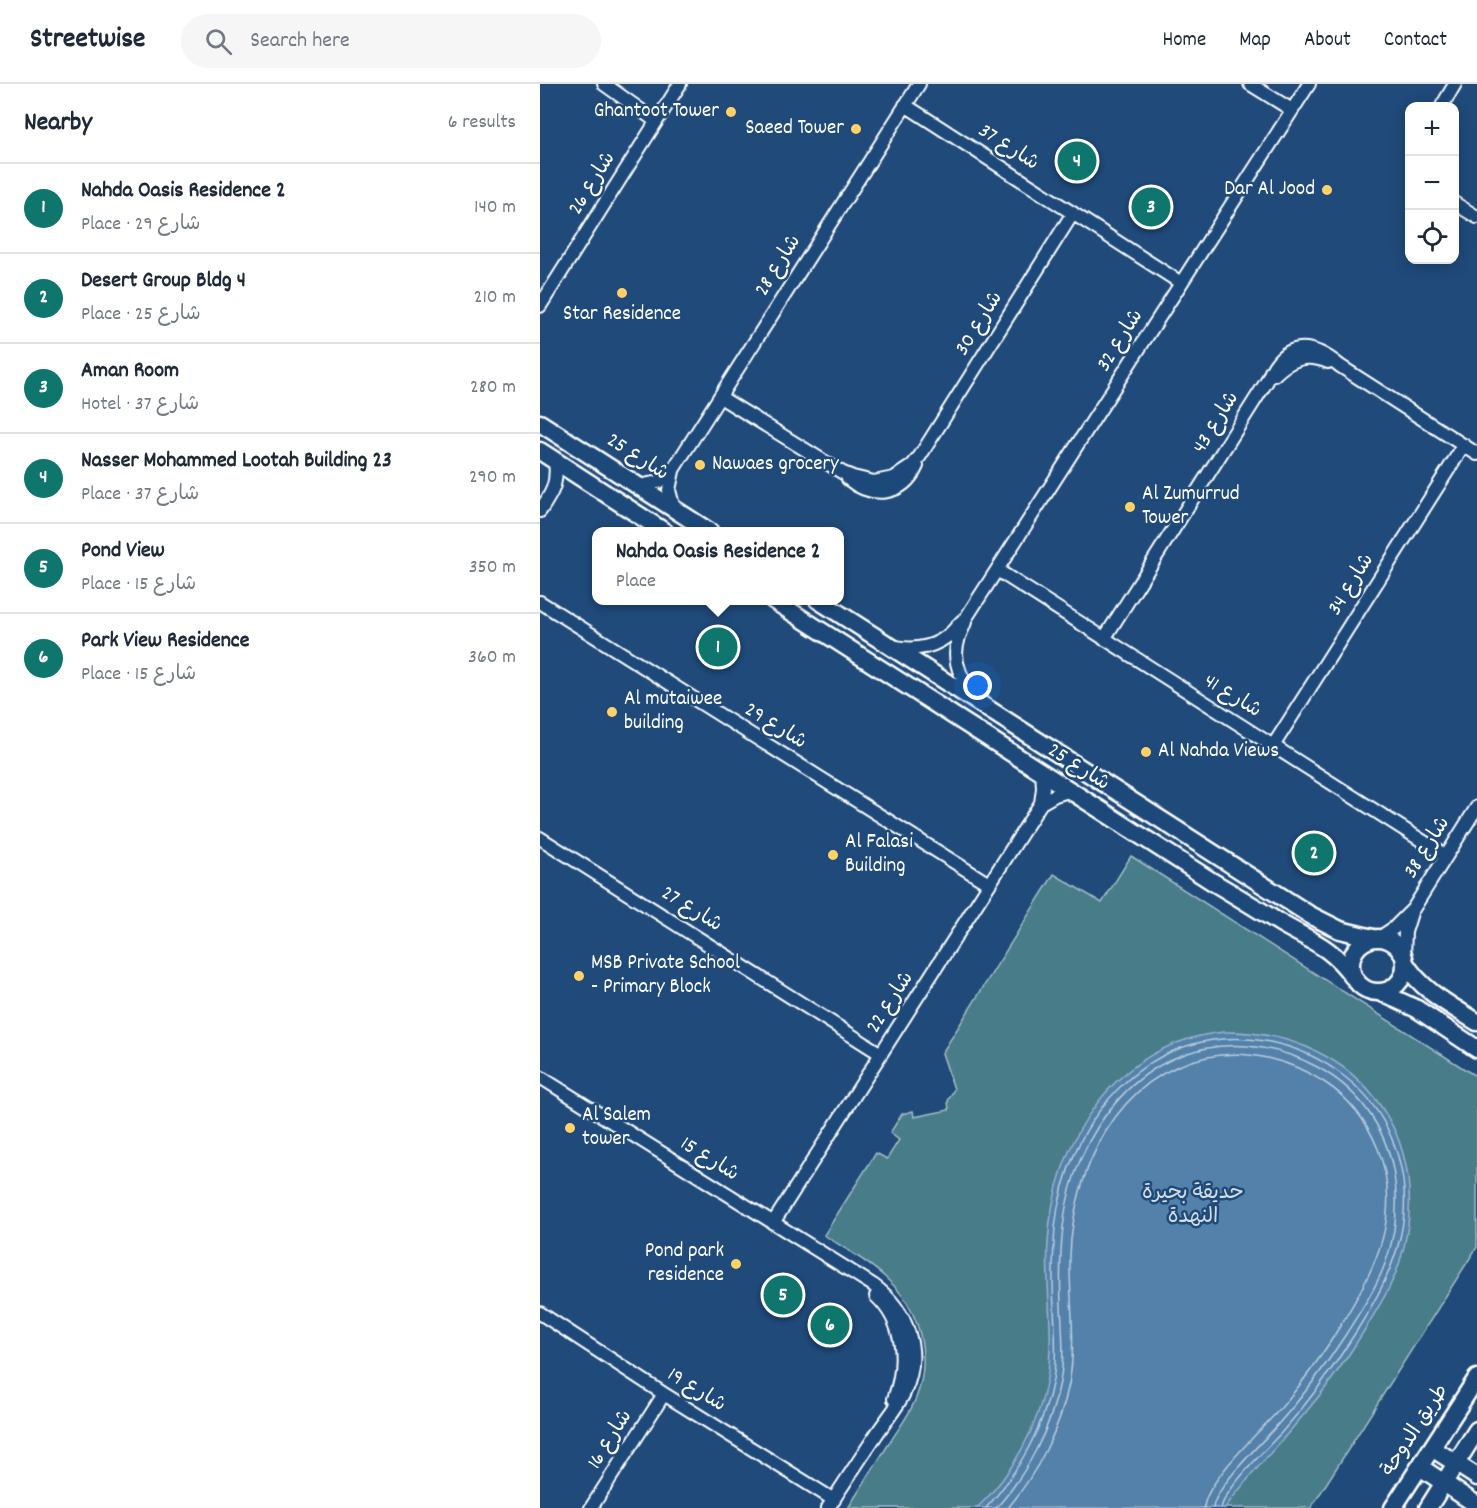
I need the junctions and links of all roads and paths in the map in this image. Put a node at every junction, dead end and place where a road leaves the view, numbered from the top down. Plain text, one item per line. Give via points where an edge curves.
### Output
1 (603, 84) edge
2 (680, 84) edge
3 (919, 84) edge
4 (1250, 84) edge
5 (1309, 84) edge
6 (1455, 84) edge
7 (1444, 102) edge
8 (904, 105) junction
9 (1292, 110) junction
10 (656, 121) junction
11 (1459, 206) edge
12 (1073, 213) junction
13 (1477, 217) edge
14 (540, 280) edge
15 (1181, 283) junction
16 (551, 288) junction
17 (540, 306) edge
18 (720, 397) junction
19 (540, 423) edge
20 (1464, 445) junction
21 (540, 451) edge
22 (1477, 454) edge
23 (555, 461) junction
24 (673, 470) junction
25 (578, 476) junction
26 (639, 486) junction
27 (553, 490) junction
28 (674, 509) junction
29 (540, 512) edge
30 (659, 527) edge
31 (703, 527) edge
32 (997, 570) junction
33 (540, 602) edge
34 (781, 605) edge
35 (826, 605) edge
36 (966, 618) junction
37 (1104, 639) junction
38 (890, 646) junction
39 (980, 703) junction
40 (1273, 746) junction
41 (1042, 771) junction
42 (1072, 790) junction
43 (1041, 803) junction
44 (1477, 807) edge
45 (544, 840) edge
46 (540, 854) edge
47 (1446, 856) junction
48 (989, 885) junction
49 (1413, 909) junction
50 (1376, 938) junction
51 (1404, 960) junction
52 (1353, 977) junction
53 (1380, 992) junction
54 (1477, 1022) edge
55 (1477, 1049) edge
56 (881, 1054) junction
57 (540, 1077) edge
58 (774, 1223) junction
59 (540, 1312) edge
60 (1477, 1378) edge
61 (664, 1394) junction
62 (1477, 1430) edge
63 (1432, 1448) junction
64 (1456, 1463) junction
65 (1420, 1467) junction
66 (1477, 1477) edge
67 (1443, 1482) junction
68 (831, 1504) edge
69 (1477, 1505) edge
70 (591, 1508) edge
71 (1393, 1508) edge
72 (1428, 1508) edge

1 - 10 street
2 - 10 street, شارع 26
3 - 8 street, شارع 28
4 - 9 street
5 - 9 street, شارع 32
6 - 7 street
8 - 12 street, شارع 37
8 - 18 street, شارع 28
9 - 15 street, شارع 32
10 - 16 street, شارع 26
11 - 13 street
12 - 15 street, شارع 37
12 - 18 street, شارع 30 via 920,456 903,473 884,482 843,473
14 - 16 street
15 - 32 street, شارع 32
16 - 17 street, شارع 26
18 - 24 street, شارع 28
19 - 26 street, شارع 25
20 - 22 street, شارع 43
20 - 37 street, شارع 43 via 1324,353 1299,348 1281,357
20 - 40 street, شارع 34
21 - 23 street
23 - 25 street
23 - 27 street
24 - 26 street, شارع 28 via 658,482
24 - 28 street, شارع 28 via 669,489
25 - 27 street
25 - 30 street
26 - 28 street, شارع 25
27 - 29 street
28 - 31 street, شارع 25
32 - 36 street, شارع 32
32 - 37 street, شارع 41
33 - 48 street, شارع 29
34 - 41 street, شارع 25
35 - 38 street, شارع 25
36 - 38 street, شارع 32 via 948,636 929,647
36 - 39 street, شارع 32 via 957,643 957,664
37 - 40 street, شارع 41
38 - 39 street, شارع 25
39 - 50 street, شارع 25 via 1310,915 1340,930
40 - 47 street, شارع 41
41 - 42 street, شارع 25
41 - 43 street
42 - 43 street
42 - 52 street, شارع 25 via 1213,882 1318,942
43 - 48 street, شارع 22
44 - 47 street, شارع 38
45 - 46 street
45 - 56 street, شارع 27
47 - 49 street, شارع 38
48 - 56 street, شارع 22
49 - 50 street, شارع 38
49 - 51 street, شارع 38 via 1405,932
50 - 51 street via 1392,942
50 - 52 street via 1361,944 1352,956
51 - 53 street via 1405,970 1398,983
51 - 54 street via 1428,990
52 - 53 street via 1366,990
53 - 55 street via 1417,1009
56 - 58 street, شارع 22
57 - 58 street, شارع 15
58 - 68 street, شارع 15 via 857,1277 885,1306 899,1334 902,1369 890,1415
59 - 61 street, شارع 19
60 - 63 street, طريق الدوحة
61 - 68 street, شارع 19
61 - 70 street, شارع 16
62 - 64 street
63 - 64 street
63 - 65 street, طريق الدوحة
64 - 66 street
64 - 67 street
65 - 67 street
65 - 71 street, طريق الدوحة
67 - 69 street
67 - 72 street

